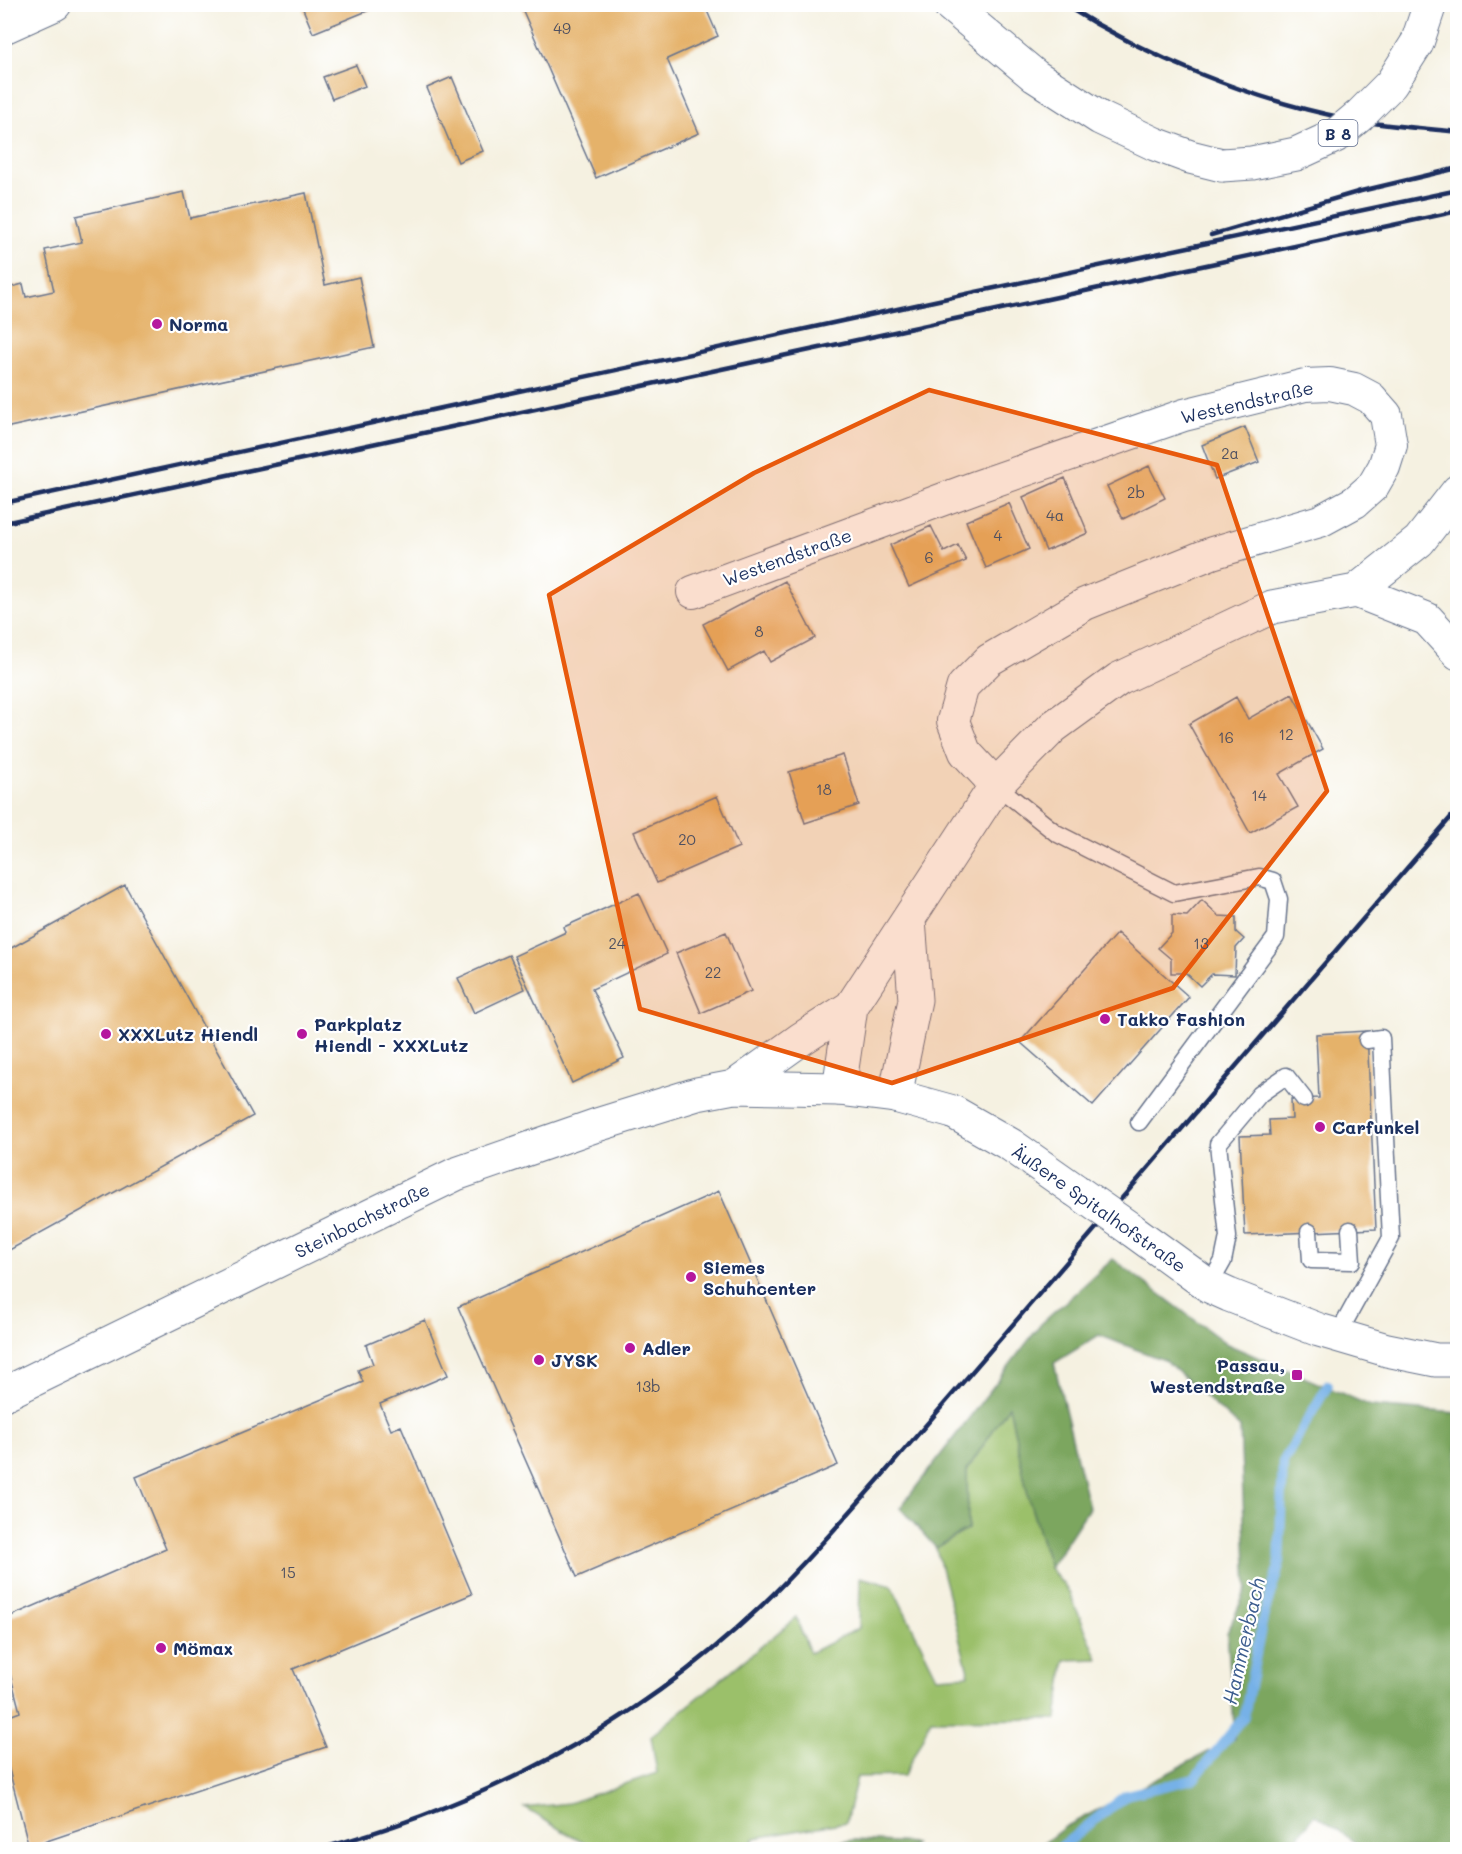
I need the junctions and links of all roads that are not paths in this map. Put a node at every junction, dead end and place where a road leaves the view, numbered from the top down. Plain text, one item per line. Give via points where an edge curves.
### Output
1 (55, 4) edge
2 (949, 4) edge
3 (1430, 4) edge
4 (4, 27) edge
5 (1458, 491) edge
6 (1356, 591) junction
7 (693, 592) dead end
8 (1458, 653) edge
9 (996, 785) junction
10 (909, 920) junction
11 (851, 1006) junction
12 (1367, 1040) dead end
13 (734, 1088) junction
14 (839, 1089) junction
15 (895, 1096) junction
16 (1304, 1099) dead end
17 (1139, 1122) dead end
18 (1350, 1230) dead end
19 (1309, 1232) dead end
20 (1209, 1286) junction
21 (1337, 1336) junction
22 (1458, 1360) edge
23 (4, 1394) edge

1 - 4 main road
2 - 3 main road, B 8, bridge via 1035,76 1100,118 1155,144 1222,165 1296,154 1335,136 1391,84 1417,43
5 - 6 main road via 1419,541
6 - 8 main road via 1427,619
6 - 9 main road via 1272,607 1119,679 1053,727
7 - 9 street, Westendstraße via 1184,415 1305,385 1330,384 1354,389 1371,398 1386,415 1391,445 1384,467 1355,502 1320,521 1212,554 1084,604 989,660 963,686 954,721 965,752
9 - 10 main road
9 - 17 lane via 1056,833 1173,893 1259,877 1273,881 1279,898 1276,937
10 - 11 main road
10 - 15 main road via 915,1000
11 - 13 main road
11 - 14 main road
12 - 21 lane via 1381,1038 1391,1238
13 - 14 main road, Äußere Spitalhofstraße
13 - 23 main road, Steinbachstraße via 693,1095 456,1174
14 - 15 main road, Äußere Spitalhofstraße
15 - 20 main road, Äußere Spitalhofstraße, bridge via 954,1112 1011,1145
16 - 20 lane via 1286,1076 1260,1094 1218,1144 1228,1238 1223,1261
18 - 19 lane via 1352,1261 1311,1260
20 - 21 main road, Äußere Spitalhofstraße
21 - 22 main road, Äußere Spitalhofstraße via 1436,1360

